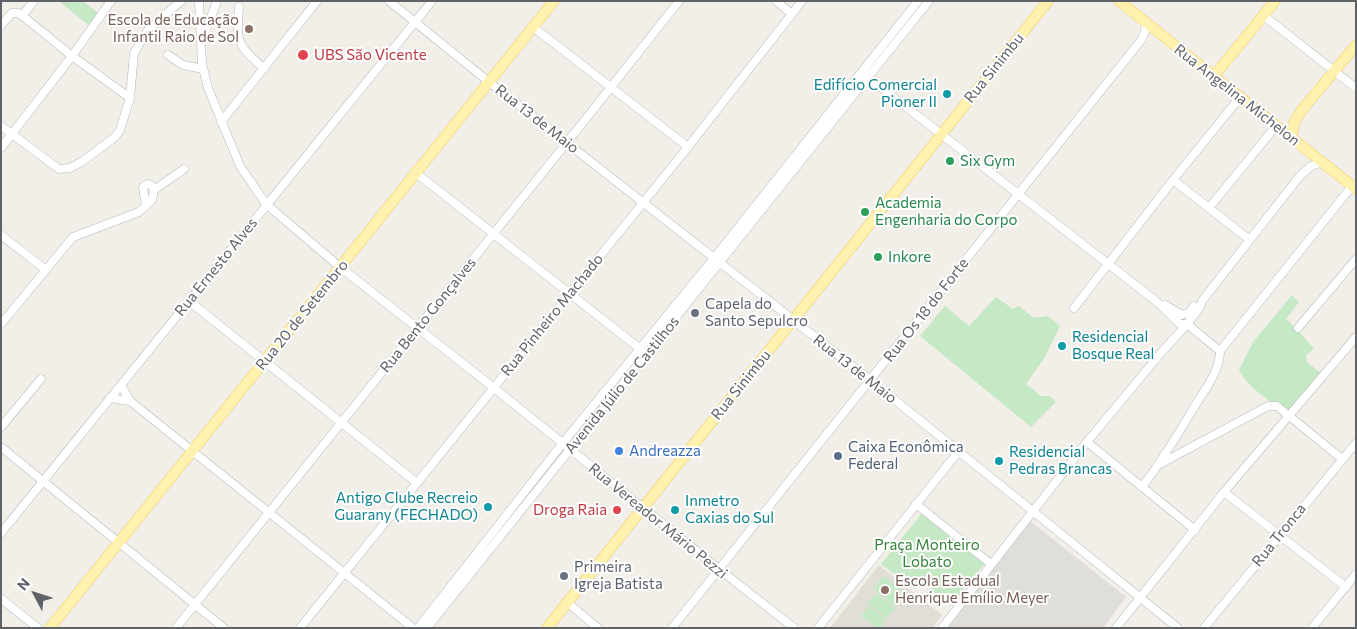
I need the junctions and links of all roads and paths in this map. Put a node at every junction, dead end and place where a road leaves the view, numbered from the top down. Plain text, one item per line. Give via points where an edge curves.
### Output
1 (34, 1) edge
2 (111, 1) edge
3 (181, 1) edge
4 (199, 1) edge
5 (217, 1) edge
6 (317, 1) edge
7 (389, 1) edge
8 (432, 1) edge
9 (554, 1) edge
10 (679, 1) edge
11 (776, 1) edge
12 (802, 1) edge
13 (918, 1) edge
14 (929, 1) edge
15 (1048, 1) edge
16 (1119, 1) edge
17 (1276, 1) edge
18 (239, 8) dead end
19 (792, 14) junction
20 (22, 16) junction
21 (1264, 16) junction
22 (415, 22) junction
23 (1146, 22) junction
24 (1, 25) edge
25 (533, 27) junction
26 (1157, 32) junction
27 (1142, 39) junction
28 (1356, 45) edge
29 (201, 46) junction
30 (72, 56) junction
31 (168, 56) dead end
32 (264, 68) junction
33 (203, 69) junction
34 (861, 72) junction
35 (1334, 72) junction
36 (1214, 76) junction
37 (868, 78) junction
38 (489, 86) junction
39 (611, 88) junction
40 (1356, 88) edge
41 (1241, 96) junction
42 (130, 98) junction
43 (221, 122) junction
44 (581, 125) junction
45 (1, 126) edge
46 (1276, 126) junction
47 (941, 134) junction
48 (12, 135) junction
49 (1292, 138) junction
50 (567, 143) junction
51 (688, 147) junction
52 (1, 148) edge
53 (1307, 151) junction
54 (582, 154) junction
55 (1323, 162) junction
56 (184, 169) dead end
57 (416, 173) junction
58 (1300, 177) junction
59 (1173, 180) junction
60 (1354, 187) edge
61 (154, 190) junction
62 (1018, 194) junction
63 (643, 202) junction
64 (266, 204) junction
65 (146, 206) junction
66 (1209, 208) junction
67 (494, 233) junction
68 (1, 235) edge
69 (1250, 240) junction
70 (1356, 259) edge
71 (717, 261) junction
72 (1109, 264) junction
73 (340, 268) junction
74 (46, 270) junction
75 (570, 293) junction
76 (1156, 300) junction
77 (189, 301) junction
78 (1202, 301) junction
79 (1074, 308) dead end
80 (793, 320) junction
81 (1, 324) edge
82 (1184, 324) junction
83 (417, 328) junction
84 (1298, 328) dead end
85 (1356, 337) edge
86 (1220, 351) junction
87 (643, 352) junction
88 (265, 361) junction
89 (40, 379) dead end
90 (870, 380) junction
91 (121, 385) junction
92 (494, 388) junction
93 (110, 398) junction
94 (130, 401) junction
95 (1290, 416) junction
96 (342, 422) junction
97 (1, 427) edge
98 (1087, 442) junction
99 (1356, 443) edge
100 (1, 447) edge
101 (566, 447) junction
102 (193, 451) junction
103 (958, 452) junction
104 (1342, 459) junction
105 (1160, 464) junction
106 (43, 482) junction
107 (417, 483) junction
108 (1142, 487) junction
109 (1224, 492) junction
110 (916, 504) junction
111 (642, 508) junction
112 (270, 511) junction
113 (1032, 512) junction
114 (1195, 530) junction
115 (1, 533) edge
116 (1279, 534) junction
117 (118, 543) junction
118 (991, 564) junction
119 (719, 569) junction
120 (344, 573) junction
121 (1356, 574) edge
122 (1346, 587) junction
123 (1, 598) edge
124 (1140, 598) junction
125 (568, 603) junction
126 (195, 604) junction
127 (440, 606) junction
128 (38, 628) edge
129 (50, 628) edge
130 (176, 628) edge
131 (224, 628) edge
132 (300, 628) edge
133 (413, 628) edge
134 (418, 628) edge
135 (427, 628) edge
136 (547, 628) edge
137 (598, 628) edge
138 (672, 628) edge
139 (794, 628) edge
140 (818, 628) edge
141 (942, 628) edge
142 (1116, 628) edge
143 (1178, 628) edge
144 (1204, 628) edge
145 (1312, 628) edge

1 - 20 street
2 - 30 street
3 - 42 street via 148,30 134,53
4 - 29 street, Rua Vereador Mário Pezzi
5 - 29 street
6 - 32 street
7 - 22 street, Rua 13 de Maio
8 - 22 street, Rua Ernesto Alves
9 - 25 main road, Rua 20 de Setembro
10 - 39 street, Rua Bento Gonçalves
11 - 19 street
12 - 19 street, Rua Pinheiro Machado
13 - 34 street, Avenida Júlio de Castilhos
14 - 37 street, Avenida Júlio de Castilhos
15 - 47 main road, Rua Sinimbu
16 - 23 main road, Rua Angelina Michelon
17 - 21 main road
18 - 32 street via 238,41
19 - 51 street, Rua Pinheiro Machado
20 - 24 street via 16,12
20 - 30 street
21 - 35 street
21 - 36 main road
22 - 38 street, Rua 13 de Maio
22 - 64 street, Rua Ernesto Alves
23 - 26 main road, Rua Angelina Michelon
23 - 27 street, Rua Os 18 do Forte
25 - 38 main road, Rua 20 de Setembro
25 - 39 street
26 - 27 street, Rua Os 18 do Forte
26 - 36 main road, Rua Angelina Michelon
27 - 62 street, Rua Os 18 do Forte
28 - 35 main road
29 - 33 street, Rua Vereador Mário Pezzi
30 - 42 street
30 - 48 street
31 - 33 street via 183,65
32 - 43 street
33 - 43 street, Rua Vereador Mário Pezzi
34 - 37 street
34 - 71 street, Avenida Júlio de Castilhos
35 - 40 street
35 - 49 main road via 1300,111
36 - 41 main road, Rua Angelina Michelon
37 - 47 street
37 - 71 street, Avenida Júlio de Castilhos
38 - 50 street, Rua 13 de Maio
38 - 57 main road, Rua 20 de Setembro
39 - 44 street, Rua Bento Gonçalves
39 - 51 street
41 - 46 main road, Rua Angelina Michelon
41 - 59 street
42 - 48 street via 124,123 115,137 70,168 53,166
43 - 64 street, Rua Vereador Mário Pezzi via 240,166
44 - 50 street, Rua Bento Gonçalves
44 - 54 street via 577,142
45 - 48 street
46 - 49 main road, Rua Angelina Michelon
46 - 66 street
47 - 62 street
47 - 80 main road, Rua Sinimbu
48 - 52 street
49 - 53 main road, Rua Angelina Michelon
50 - 54 street, Rua 13 de Maio
50 - 67 street, Rua Bento Gonçalves
51 - 63 street, Rua Pinheiro Machado
53 - 55 main road, Rua Angelina Michelon
53 - 58 street
54 - 63 street, Rua 13 de Maio
55 - 58 street via 1311,166
55 - 60 main road, Rua Angelina Michelon
56 - 61 street
57 - 67 street
57 - 73 main road, Rua 20 de Setembro
58 - 69 street
59 - 66 street
59 - 72 street
60 - 86 street
61 - 65 street via 154,196
61 - 65 street via 148,184 143,187
62 - 72 street
62 - 90 street, Rua Os 18 do Forte
63 - 71 street, Rua 13 de Maio
63 - 75 street, Rua Pinheiro Machado
64 - 73 street, Rua Vereador Mário Pezzi
64 - 77 street, Rua Ernesto Alves
65 - 74 street via 126,218 72,237
66 - 69 street
67 - 75 street
67 - 83 street, Rua Bento Gonçalves
68 - 74 street
69 - 78 street
70 - 84 street
71 - 80 street, Rua 13 de Maio
71 - 87 street, Avenida Júlio de Castilhos
72 - 76 street
72 - 79 street
73 - 83 street, Rua Vereador Mário Pezzi
73 - 88 main road, Rua 20 de Setembro
74 - 81 street
75 - 87 street
75 - 92 street, Rua Pinheiro Machado
76 - 78 street via 1182,315
76 - 82 street
77 - 88 street
77 - 91 street, Rua Ernesto Alves
78 - 82 street
80 - 90 street, Rua 13 de Maio
80 - 111 main road, Rua Sinimbu
82 - 86 street
82 - 98 street
83 - 92 street, Rua Vereador Mário Pezzi
83 - 96 street, Rua Bento Gonçalves
85 - 95 street
86 - 105 street via 1214,375
87 - 101 street, Avenida Júlio de Castilhos
88 - 96 street
88 - 102 main road, Rua 20 de Setembro
89 - 97 street
90 - 103 street, Rua 13 de Maio
90 - 119 street, Rua Os 18 do Forte
91 - 93 street, Rua Ernesto Alves
91 - 94 street
92 - 101 street, Rua Vereador Mário Pezzi
92 - 107 street, Rua Pinheiro Machado
93 - 94 street
93 - 106 street, Rua Ernesto Alves
94 - 102 street
95 - 104 street
95 - 105 street via 1277,406 1268,406
95 - 109 street
96 - 107 street
96 - 112 street, Rua Bento Gonçalves
98 - 108 street
98 - 113 street
99 - 104 street, Rua Tronca
100 - 106 street
101 - 111 street, Rua Vereador Mário Pezzi
101 - 127 street, Avenida Júlio de Castilhos
102 - 112 street
102 - 117 main road, Rua 20 de Setembro
103 - 110 street
103 - 113 street, Rua 13 de Maio
104 - 116 street, Rua Tronca
105 - 108 street
106 - 115 street, Rua Ernesto Alves
106 - 117 street
107 - 120 street, Rua Pinheiro Machado
108 - 114 street
109 - 114 street
109 - 116 street
110 - 118 street
110 - 140 street
111 - 119 street, Rua Vereador Mário Pezzi
111 - 125 main road, Rua Sinimbu
112 - 120 street
112 - 126 street, Rua Bento Gonçalves
113 - 118 street
113 - 124 street, Rua 13 de Maio
114 - 124 street
116 - 122 street
116 - 144 street, Rua Tronca
117 - 126 street
117 - 129 main road, Rua 20 de Setembro
118 - 141 street
119 - 138 street, Rua Os 18 do Forte
119 - 139 street, Rua Vereador Mário Pezzi
120 - 132 street, Rua Pinheiro Machado
120 - 133 street
121 - 122 street
122 - 145 street
123 - 128 street
124 - 142 street
124 - 143 street, Rua 13 de Maio
125 - 136 main road, Rua Sinimbu
125 - 137 street
126 - 130 street, Rua Bento Gonçalves
126 - 131 street
127 - 134 street, Avenida Júlio de Castilhos
127 - 135 street, Avenida Júlio de Castilhos

